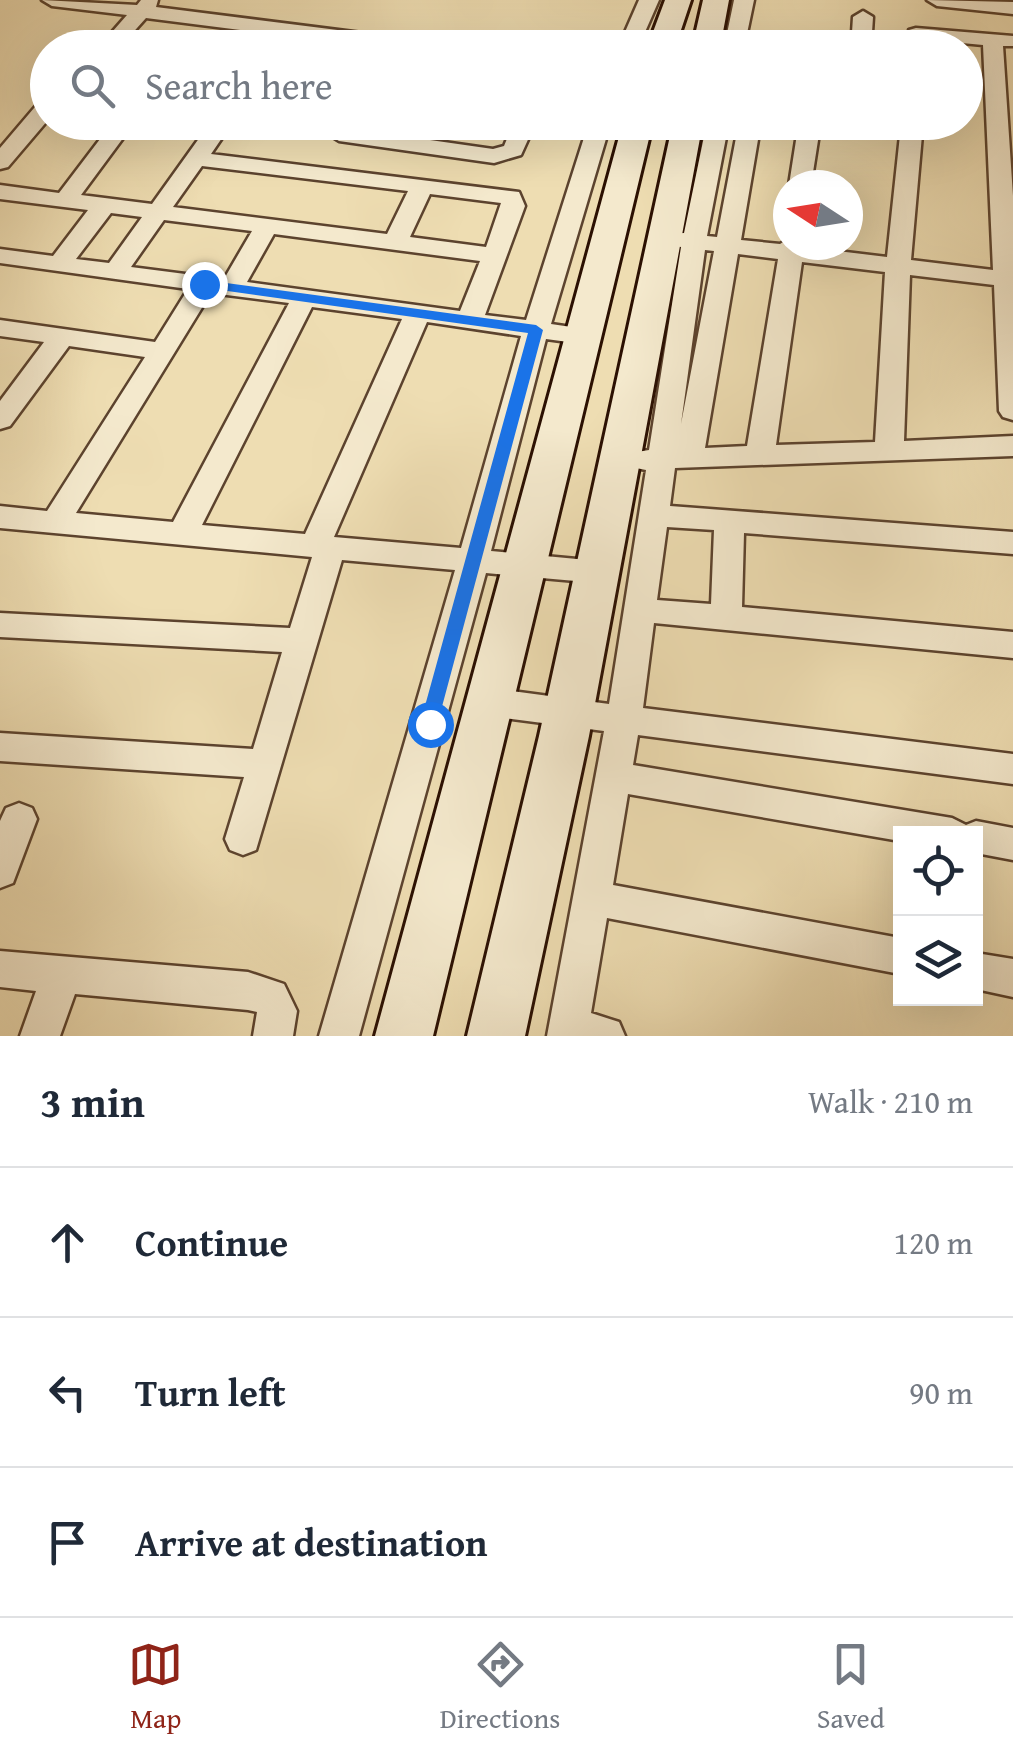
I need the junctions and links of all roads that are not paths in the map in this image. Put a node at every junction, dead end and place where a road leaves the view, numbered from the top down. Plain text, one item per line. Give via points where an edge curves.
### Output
1 (52, 0) edge
2 (649, 0) edge
3 (678, 0) edge
4 (716, 0) edge
5 (744, 0) edge
6 (933, 4) edge
7 (146, 6) edge
8 (1013, 8) edge
9 (124, 30) edge
10 (225, 30) edge
11 (636, 30) edge
12 (667, 30) edge
13 (710, 30) edge
14 (738, 30) edge
15 (1003, 40) edge
16 (995, 76) edge
17 (1006, 110) edge
18 (30, 127) edge
19 (111, 140) edge
20 (209, 140) edge
21 (377, 140) edge
22 (413, 140) edge
23 (518, 140) edge
24 (594, 140) edge
25 (633, 140) edge
26 (687, 140) edge
27 (712, 140) edge
28 (746, 140) edge
29 (807, 140) edge
30 (910, 140) edge
31 (410, 145) junction
32 (196, 159) junction
33 (0, 162) edge
34 (802, 170) edge
35 (391, 181) junction
36 (423, 185) junction
37 (0, 192) edge
38 (65, 200) junction
39 (104, 206) junction
40 (158, 212) junction
41 (267, 226) junction
42 (681, 240) junction
43 (395, 242) junction
44 (726, 245) junction
45 (773, 248) edge
46 (494, 255) junction
47 (0, 256) edge
48 (789, 260) edge
49 (860, 260) edge
50 (60, 264) junction
51 (898, 266) junction
52 (116, 272) junction
53 (1009, 279) edge
54 (217, 286) junction
55 (304, 298) junction
56 (418, 314) junction
57 (470, 320) junction
58 (0, 328) edge
59 (536, 330) junction
60 (583, 336) junction
61 (62, 337) junction
62 (162, 351) junction
63 (1013, 411) edge
64 (0, 420) edge
65 (1013, 446) edge
66 (890, 451) junction
67 (760, 456) junction
68 (656, 459) junction
69 (654, 516) junction
70 (0, 517) edge
71 (729, 521) junction
72 (56, 522) junction
73 (182, 534) junction
74 (1013, 543) edge
75 (322, 547) junction
76 (473, 561) junction
77 (524, 566) junction
78 (598, 572) junction
79 (640, 610) junction
80 (726, 618) junction
81 (0, 625) edge
82 (302, 642) junction
83 (1013, 645) edge
84 (489, 702) junction
85 (569, 710) junction
86 (624, 718) junction
87 (0, 747) edge
88 (266, 764) junction
89 (1013, 769) edge
90 (613, 776) junction
91 (19, 818) dead end
92 (905, 826) edge
93 (243, 839) dead end
94 (983, 839) edge
95 (1013, 844) edge
96 (0, 871) edge
97 (592, 898) junction
98 (893, 955) edge
99 (0, 969) edge
100 (983, 972) edge
101 (62, 974) junction
102 (1013, 978) edge
103 (580, 1033) edge
104 (40, 1036) edge
105 (273, 1036) edge
106 (339, 1036) edge
107 (404, 1036) edge
108 (496, 1036) edge

1 - 7 street
2 - 11 street
3 - 12 street
4 - 13 street
5 - 14 street
6 - 8 street
7 - 9 street
7 - 10 street
15 - 16 street
16 - 17 street
17 - 53 street
18 - 33 street
19 - 38 street
20 - 32 street
21 - 31 street
22 - 31 street
23 - 31 street via 502,156
24 - 59 street
25 - 60 street
26 - 42 street
27 - 42 street
28 - 44 street
29 - 34 street
30 - 51 street
31 - 35 street
32 - 35 street
32 - 40 street
35 - 36 street
36 - 43 street
36 - 46 street via 510,197 513,206
37 - 38 street
38 - 39 street
39 - 40 street
39 - 50 street
40 - 41 street
40 - 52 street
41 - 43 street
41 - 54 street
42 - 44 street
42 - 68 street
43 - 46 street
44 - 45 street
44 - 68 street
46 - 57 street
47 - 50 street
48 - 67 street
49 - 51 street
50 - 52 street
51 - 53 street
51 - 66 street
52 - 54 street
53 - 63 street
54 - 55 street
54 - 62 street
55 - 56 street
55 - 73 street
56 - 57 street
56 - 75 street
57 - 59 street
58 - 61 street
59 - 60 street
59 - 76 street
60 - 77 street
61 - 62 street
61 - 64 street
62 - 72 street
65 - 66 street
66 - 67 street
67 - 68 street
68 - 69 street
68 - 78 street
69 - 71 street
69 - 79 street
70 - 72 street
71 - 74 street
71 - 80 street
72 - 73 street
73 - 75 street
75 - 76 street
75 - 82 street
76 - 77 street
76 - 106 street
77 - 78 street
77 - 84 street
78 - 85 street
79 - 80 street
79 - 86 street
80 - 83 street
81 - 82 street
82 - 88 street
84 - 85 street
84 - 107 street
85 - 86 street
85 - 108 street
86 - 89 street
86 - 90 street
87 - 88 street
88 - 93 street
90 - 92 street
90 - 97 street
91 - 96 street
94 - 95 street
97 - 98 street
97 - 103 street
99 - 101 street
100 - 102 street
101 - 104 street
101 - 105 street via 248,991 270,998 278,1012

